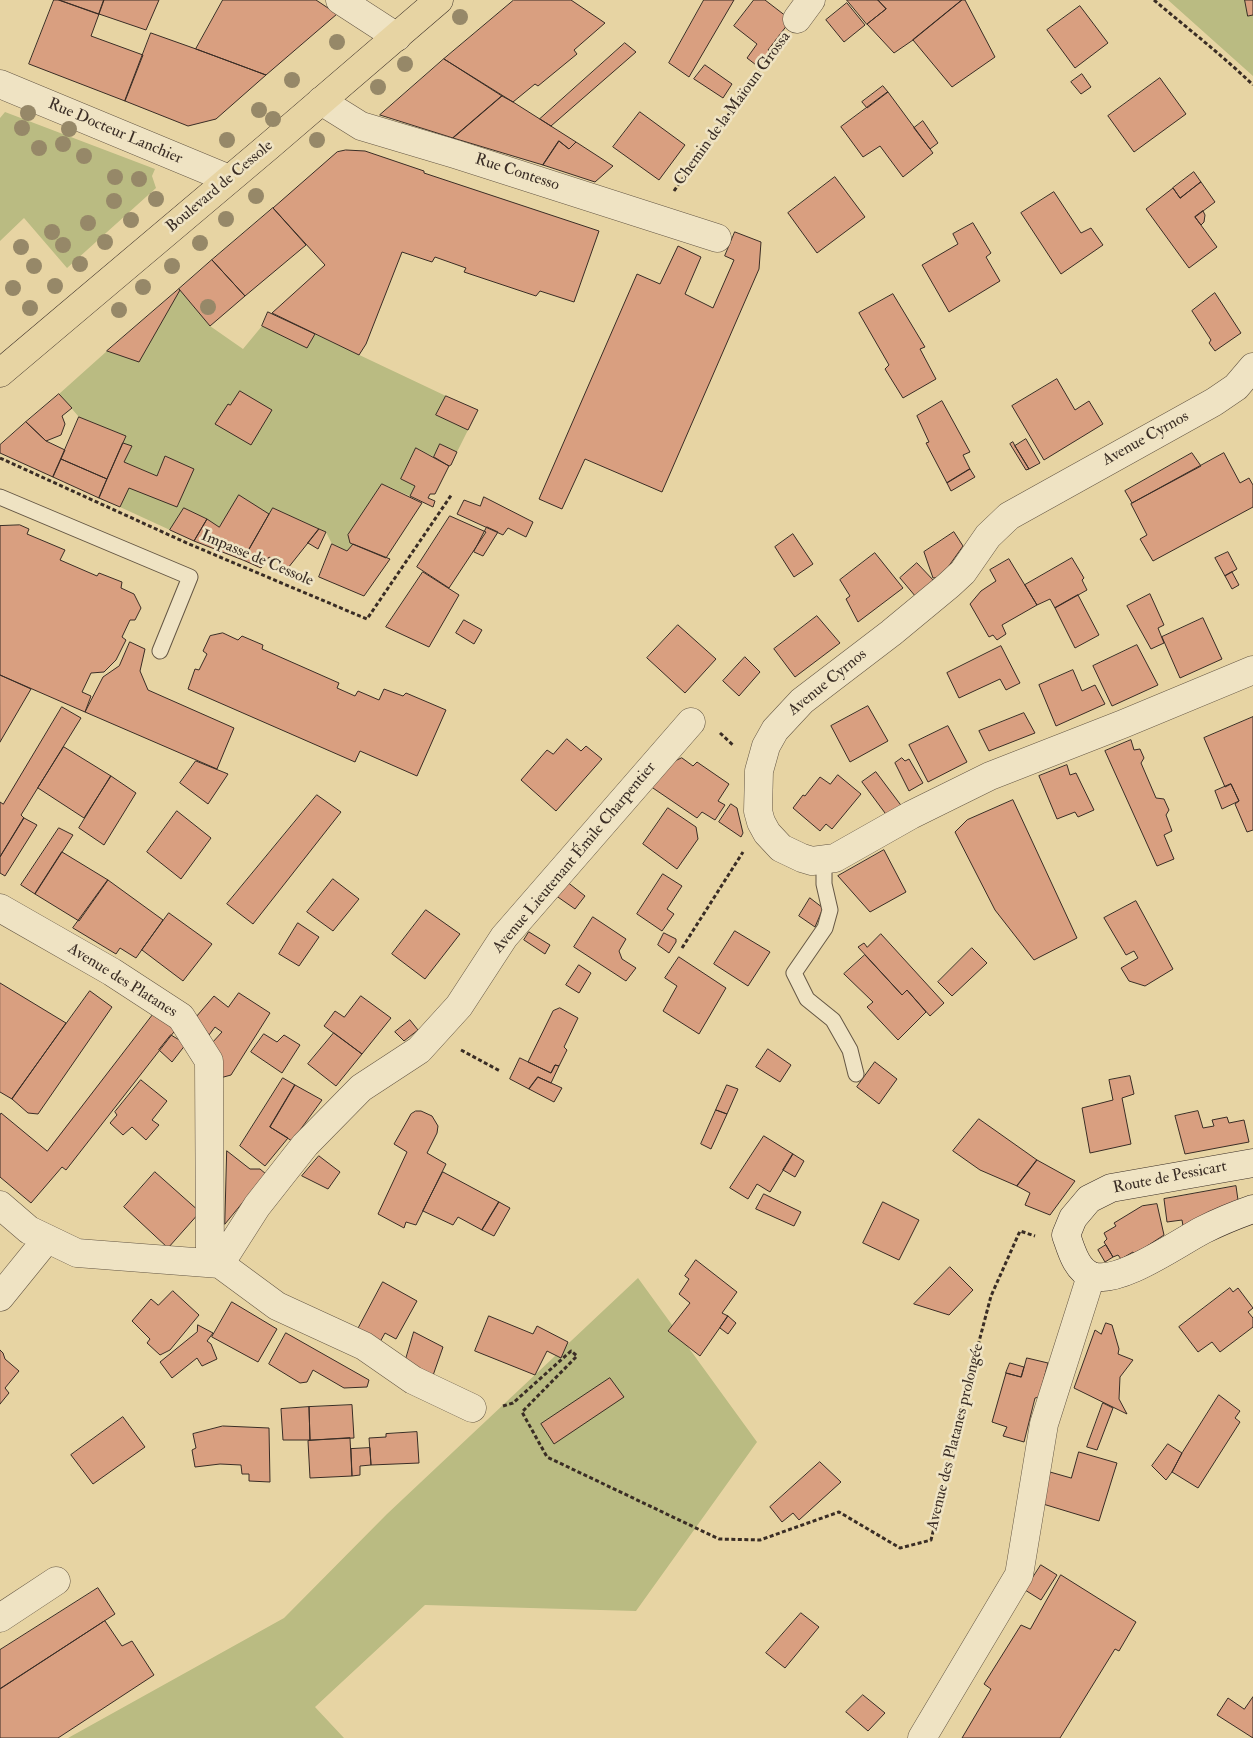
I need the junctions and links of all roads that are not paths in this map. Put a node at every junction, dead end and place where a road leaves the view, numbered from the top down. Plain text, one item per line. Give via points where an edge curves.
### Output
1 (340, 0) edge
2 (439, 0) edge
3 (397, 37) junction
4 (0, 84) edge
5 (321, 101) junction
6 (229, 179) junction
7 (717, 238) dead end
8 (1253, 367) edge
9 (0, 373) edge
10 (0, 497) edge
11 (160, 651) dead end
12 (1253, 670) edge
13 (691, 722) road end
14 (824, 860) junction
15 (0, 908) edge
16 (856, 1074) dead end
17 (1253, 1163) edge
18 (0, 1205) edge
19 (1253, 1210) edge
20 (47, 1239) junction
21 (215, 1263) junction
22 (1091, 1276) junction
23 (0, 1297) edge
24 (472, 1408) road end
25 (56, 1581) dead end
26 (0, 1618) edge
27 (922, 1738) edge

1 - 3 street
2 - 3 main road, Boulevard de Cessole
3 - 5 main road, Boulevard de Cessole
4 - 6 street, Rue Docteur Lanchier
5 - 6 main road, Boulevard de Cessole
5 - 7 street, Rue Contesso via 361,126
6 - 9 main road, Boulevard de Cessole
8 - 14 street, Avenue Cyrnos via 1236,387 1214,402 1009,516 988,536 963,572 949,585 786,716 766,746 759,771 761,822 781,848 812,861
10 - 11 lane via 190,577
12 - 14 street, Avenue Cyrnos via 990,776 911,815 844,854
13 - 21 street, Avenue Lieutenant Émile Charpentier via 504,937 459,1006 419,1050 360,1088 305,1145
14 - 16 lane via 824,884 830,910 825,928 794,973 807,999 833,1020 850,1050
15 - 21 street, Avenue des Platanes via 112,972 181,1017 209,1061
17 - 22 street, Route de Pessicart via 1111,1188 1089,1199 1073,1218 1066,1235 1079,1266
18 - 20 street via 29,1230
19 - 22 street via 1203,1230 1127,1271 1106,1278
20 - 21 street via 77,1253
20 - 23 street
21 - 24 street via 277,1306 364,1346 413,1380
22 - 27 street via 1044,1424 1019,1575
25 - 26 street

